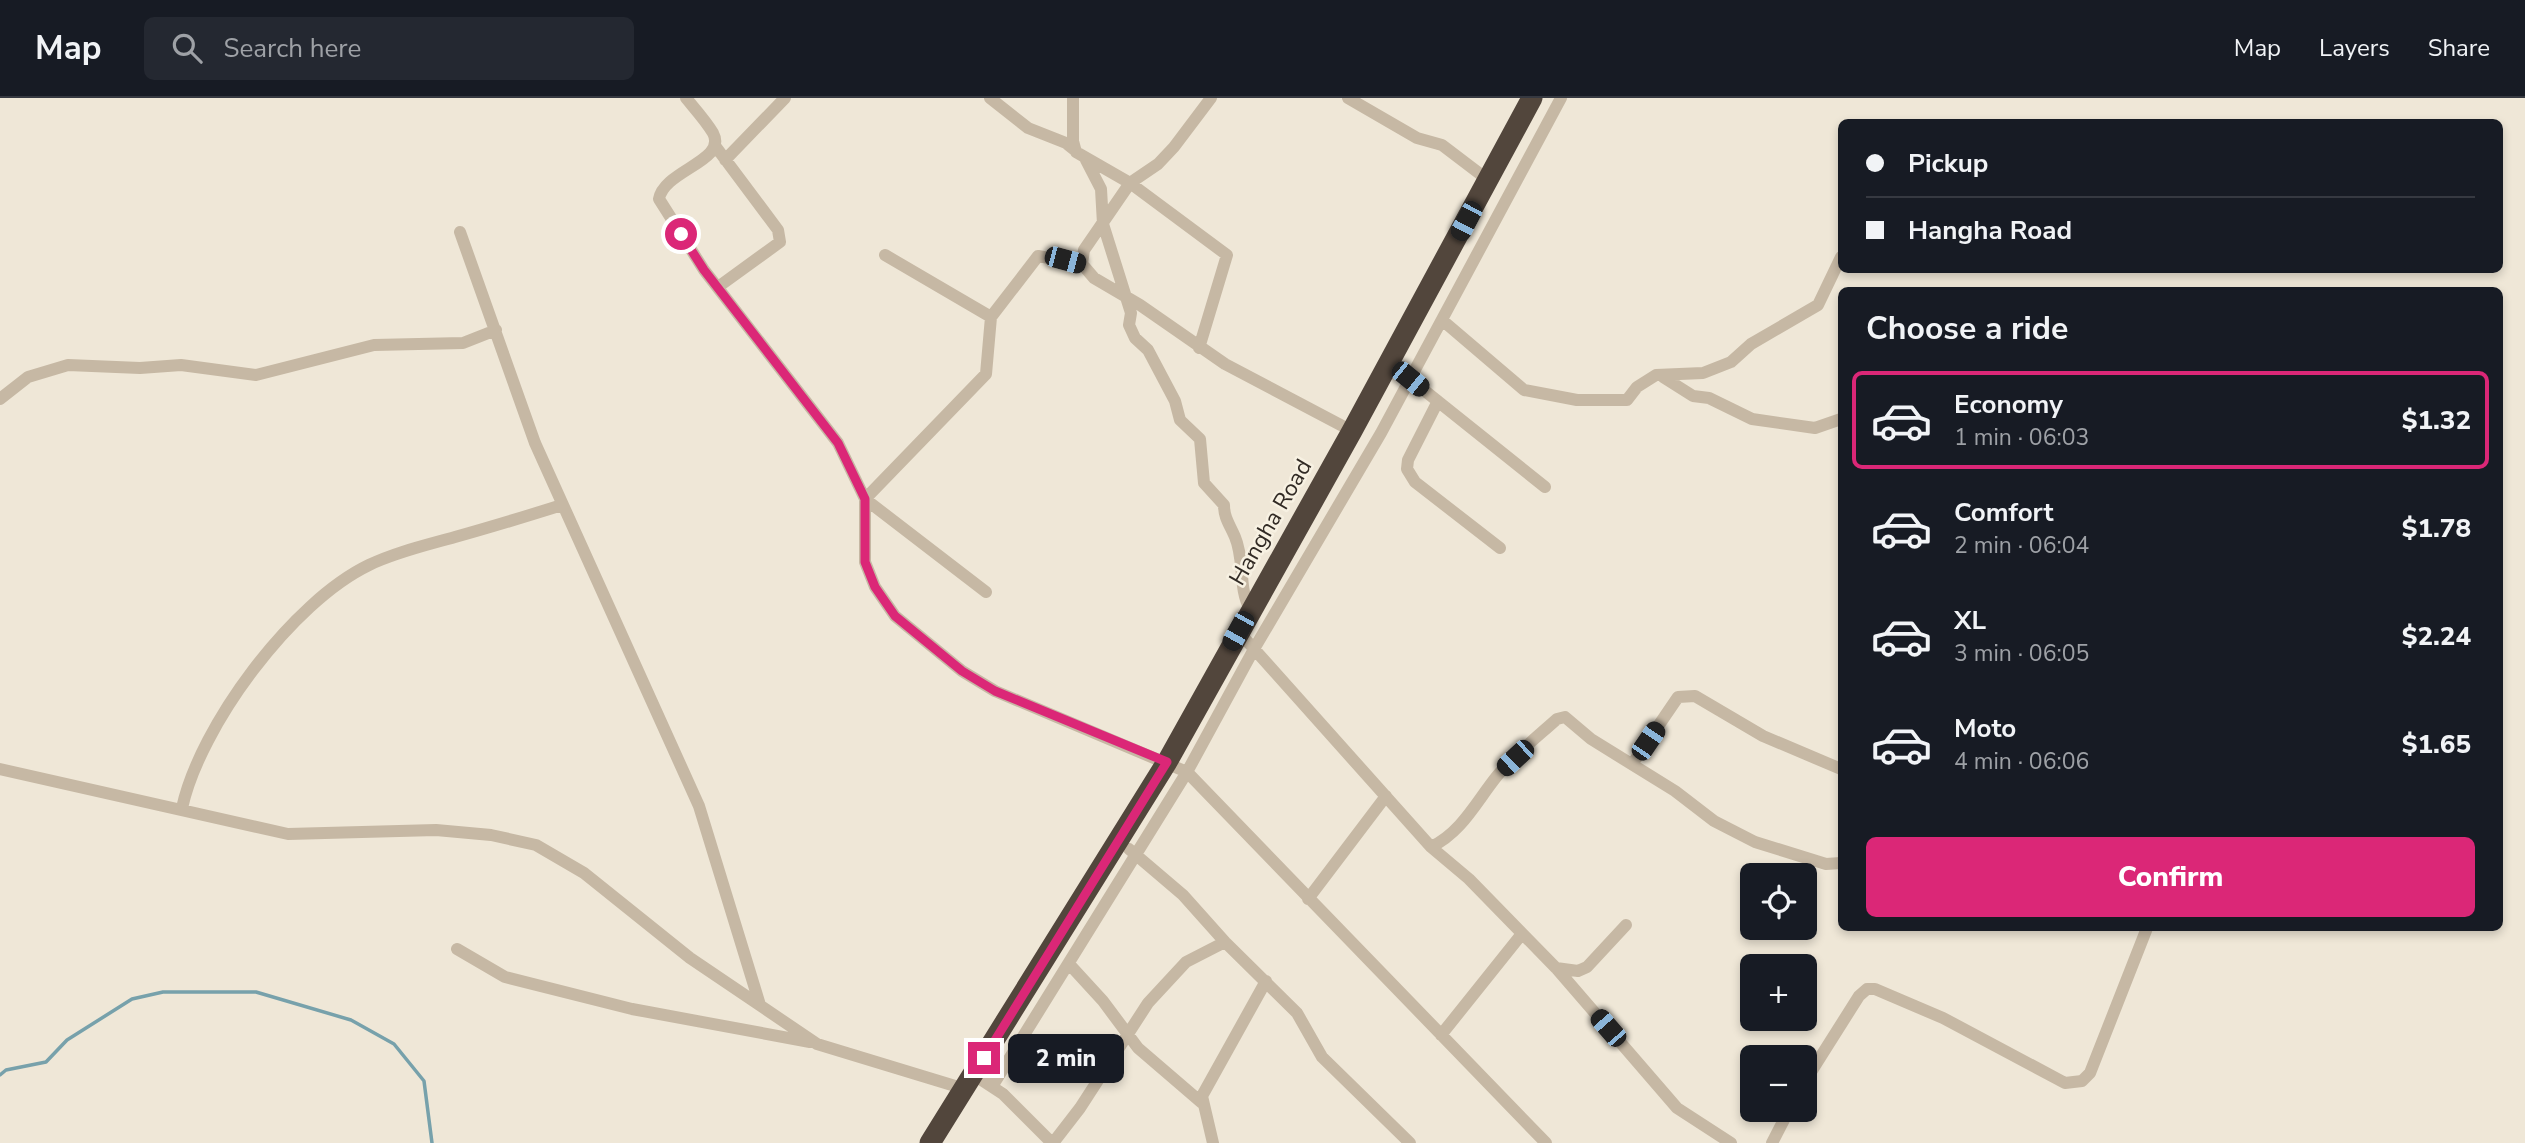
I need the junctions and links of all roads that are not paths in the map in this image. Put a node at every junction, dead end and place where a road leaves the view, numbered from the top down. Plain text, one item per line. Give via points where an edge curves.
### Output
1 (686, 98) edge
2 (785, 98) edge
3 (990, 98) edge
4 (1073, 98) edge
5 (1211, 98) edge
6 (1348, 98) edge
7 (1531, 98) edge
8 (1561, 98) edge
9 (716, 147) junction
10 (1081, 156) junction
11 (725, 160) junction
12 (1488, 180) junction
13 (1130, 183) junction
14 (1103, 224) junction
15 (460, 232) dead end
16 (885, 255) dead end
17 (1838, 263) edge
18 (1082, 264) junction
19 (718, 287) junction
20 (1125, 295) junction
21 (991, 317) junction
22 (1442, 320) junction
23 (496, 330) junction
24 (1199, 348) junction
25 (1659, 375) junction
26 (1410, 379) junction
27 (0, 399) edge
28 (1438, 401) junction
29 (1838, 420) edge
30 (1352, 431) junction
31 (1545, 487) dead end
32 (865, 499) junction
33 (562, 505) junction
34 (1500, 548) dead end
35 (986, 592) dead end
36 (1250, 610) junction
37 (1238, 631) junction
38 (1254, 649) junction
39 (1167, 762) junction
40 (1633, 763) junction
41 (1838, 768) edge
42 (0, 769) edge
43 (1187, 772) junction
44 (1385, 796) junction
45 (182, 808) junction
46 (1127, 847) junction
47 (1431, 847) junction
48 (1838, 863) edge
49 (1308, 898) junction
50 (1626, 925) dead end
51 (2146, 931) edge
52 (1521, 935) junction
53 (1225, 942) junction
54 (457, 949) dead end
55 (1070, 965) junction
56 (1556, 968) junction
57 (1266, 981) junction
58 (760, 1005) junction
59 (1128, 1034) junction
60 (1441, 1035) junction
61 (817, 1044) junction
62 (1817, 1062) edge
63 (977, 1083) junction
64 (1202, 1103) junction
65 (1783, 1122) edge
66 (930, 1143) edge
67 (1052, 1143) edge
68 (1213, 1143) edge
69 (1410, 1143) edge
70 (1546, 1143) edge
71 (1731, 1143) edge
72 (1772, 1143) edge

1 - 9 street via 715,136
2 - 11 street
3 - 10 street via 1028,128 1066,143
4 - 10 street via 1073,141
5 - 13 street via 1158,164
6 - 12 street via 1417,138 1442,145
7 - 12 highway, Hangha Road
8 - 22 street
9 - 11 street
9 - 19 street via 671,178 660,189 659,199
10 - 13 street
10 - 14 street via 1101,189
11 - 19 street via 778,230 780,242
12 - 30 highway, Hangha Road
13 - 14 street
13 - 24 street via 1227,255
14 - 18 street via 1084,250
14 - 20 street
15 - 23 street
16 - 21 street
17 - 25 street via 1818,305 1751,344 1731,362 1703,373
18 - 20 street via 1094,278
18 - 21 street via 1038,256
19 - 32 street via 838,443
20 - 24 street
20 - 36 street via 1135,338 1148,350 1180,420 1200,439 1204,483 1224,505 1224,517 1240,553
21 - 32 street via 986,374
22 - 25 street via 1524,390 1542,396 1627,400 1637,387
22 - 26 street
23 - 27 street via 463,343 374,345 256,375 181,365 68,365 28,377
23 - 33 street via 528,427
24 - 30 street
25 - 29 street via 1693,396 1709,398 1752,419 1815,428
26 - 28 street
26 - 38 street
28 - 31 street
28 - 34 street via 1407,469 1415,482
30 - 36 highway, Hangha Road
32 - 35 street
32 - 39 street via 865,562 895,616 962,671 995,691
33 - 45 street via 372,564 331,590 281,639 213,726 190,776
33 - 58 street via 699,806
36 - 37 highway, Hangha Road
37 - 38 street
37 - 39 highway, Hangha Road
38 - 43 street
38 - 44 street
39 - 43 street
39 - 46 highway, Hangha Road
40 - 41 street via 1683,695 1695,696 1763,736
40 - 47 street via 1591,739 1565,717 1557,719 1499,774 1453,834
40 - 48 street via 1714,821 1755,842
42 - 45 street
43 - 46 street
43 - 49 street
44 - 47 street
44 - 49 street
45 - 58 street via 288,834 436,830 536,845 584,873 690,958
46 - 53 street via 1183,895
46 - 55 street
46 - 63 highway, Hangha Road
47 - 52 street via 1469,879
49 - 60 street
50 - 56 street via 1587,967 1578,971
51 - 62 street via 2090,1073 2082,1081 2065,1083 1943,1018 1875,989 1859,996
52 - 56 street
52 - 60 street
53 - 57 street
53 - 59 street via 1186,962 1148,1003
54 - 61 street via 505,977 632,1009
55 - 59 street
55 - 63 street
56 - 71 street via 1677,1108
57 - 64 street via 1206,1085
57 - 69 street via 1297,1013 1337,1074
58 - 61 street
59 - 64 street
59 - 67 street
60 - 70 street
61 - 63 street
63 - 66 highway, Hangha Road
63 - 67 street
64 - 68 street
65 - 72 street

